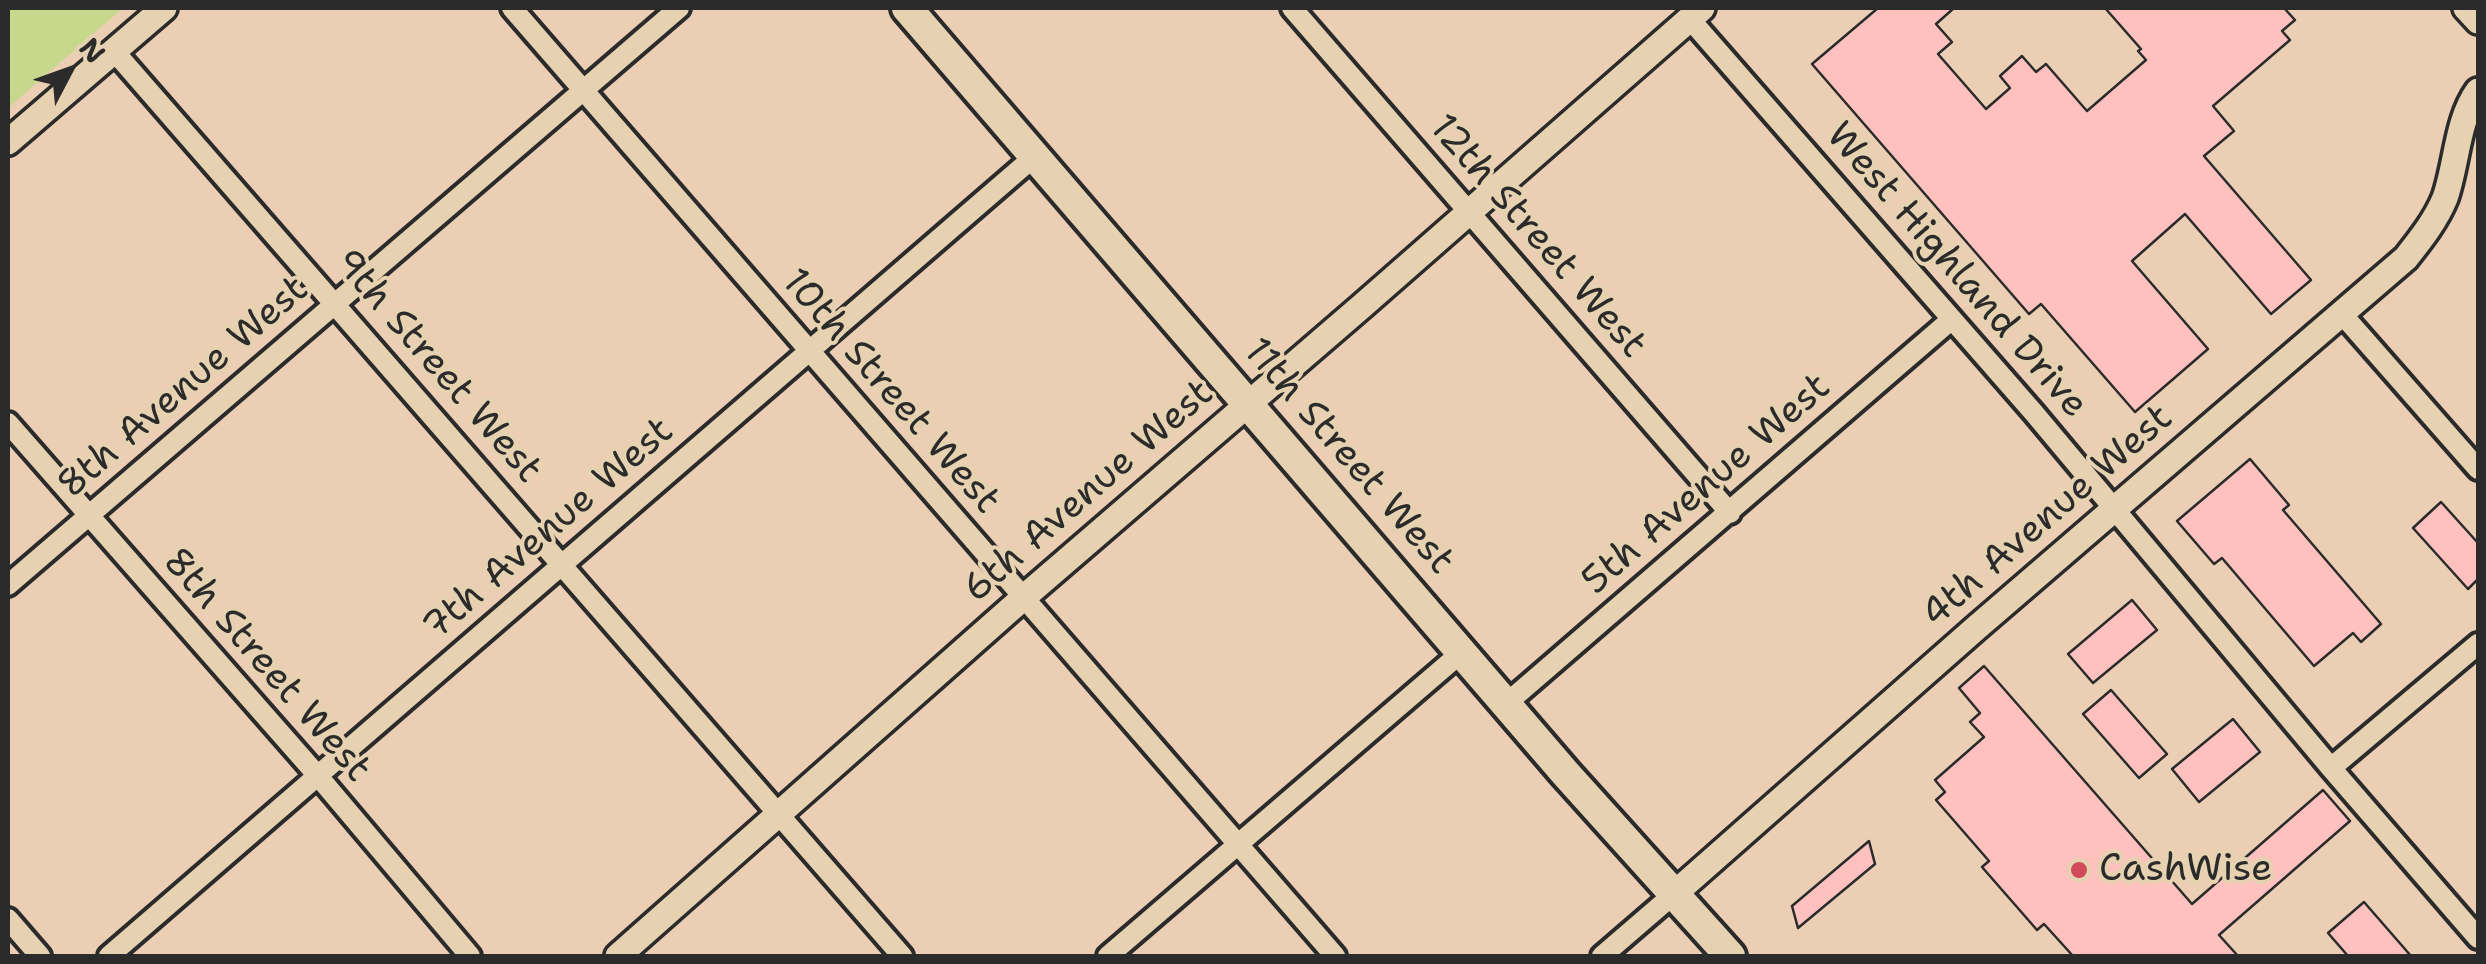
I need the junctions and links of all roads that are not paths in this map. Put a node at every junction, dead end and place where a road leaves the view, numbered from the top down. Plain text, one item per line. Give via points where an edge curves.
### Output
1 (164, 8) edge
2 (512, 8) edge
3 (679, 8) edge
4 (907, 8) edge
5 (2466, 8) edge
6 (1299, 10) edge
7 (1695, 13) edge
8 (2478, 22) edge
9 (114, 51) junction
10 (582, 90) junction
11 (2478, 92) edge
12 (8, 142) edge
13 (1035, 156) junction
14 (1469, 212) junction
15 (336, 303) junction
16 (2342, 314) junction
17 (1952, 318) junction
18 (809, 352) junction
19 (1248, 403) junction
20 (8, 423) edge
21 (2478, 469) edge
22 (2114, 508) junction
23 (1730, 513) junction
24 (89, 517) junction
25 (562, 565) junction
26 (8, 585) edge
27 (1023, 598) junction
28 (2478, 644) edge
29 (1462, 652) junction
30 (1507, 703) junction
31 (2331, 768) junction
32 (318, 776) junction
33 (780, 816) junction
34 (1238, 845) junction
35 (1674, 894) junction
36 (8, 919) edge
37 (2478, 938) edge
38 (40, 956) edge
39 (109, 956) edge
40 (470, 956) edge
41 (618, 956) edge
42 (902, 956) edge
43 (1108, 956) edge
44 (1335, 956) edge
45 (1602, 956) edge
46 (1730, 956) edge

1 - 9 street
2 - 10 street, 10th Street West
3 - 10 street, 8th Avenue West
4 - 13 main road, 11th Street West
5 - 8 street
6 - 14 street, 12th Street West
7 - 14 street, 6th Avenue West
7 - 17 street, West Highland Drive
9 - 12 street
9 - 15 street, 9th Street West
10 - 15 street, 8th Avenue West
10 - 18 street, 10th Street West
11 - 16 street, 4th Avenue West via 2430,227 2406,258
13 - 18 street, 7th Avenue West
13 - 19 main road, 11th Street West
14 - 19 street, 6th Avenue West
14 - 23 street, 12th Street West
15 - 24 street, 8th Avenue West
15 - 25 street, 9th Street West
16 - 21 street
16 - 22 street, 4th Avenue West
17 - 22 street, West Highland Drive
17 - 23 street, 5th Avenue West
18 - 25 street, 7th Avenue West
18 - 27 street, 10th Street West
19 - 27 street, 6th Avenue West
19 - 29 main road, 11th Street West
20 - 24 street, 8th Street West
22 - 31 street, West Highland Drive
22 - 35 street, 4th Avenue West
23 - 30 street, 5th Avenue West
24 - 26 street, 8th Avenue West
24 - 32 street, 8th Street West
25 - 32 street, 7th Avenue West
25 - 33 street, 9th Street West
27 - 33 street, 6th Avenue West
27 - 34 street, 10th Street West
28 - 31 street
29 - 30 main road, 11th Street West
29 - 34 street
30 - 35 main road, 11th Street West
31 - 37 street, West Highland Drive
32 - 39 street, 7th Avenue West
32 - 40 street, 8th Street West
33 - 41 street, 6th Avenue West
33 - 42 street, 9th Street West
34 - 43 street
34 - 44 street, 10th Street West
35 - 45 street, 4th Avenue West
35 - 46 main road, 11th Street West
36 - 38 street

